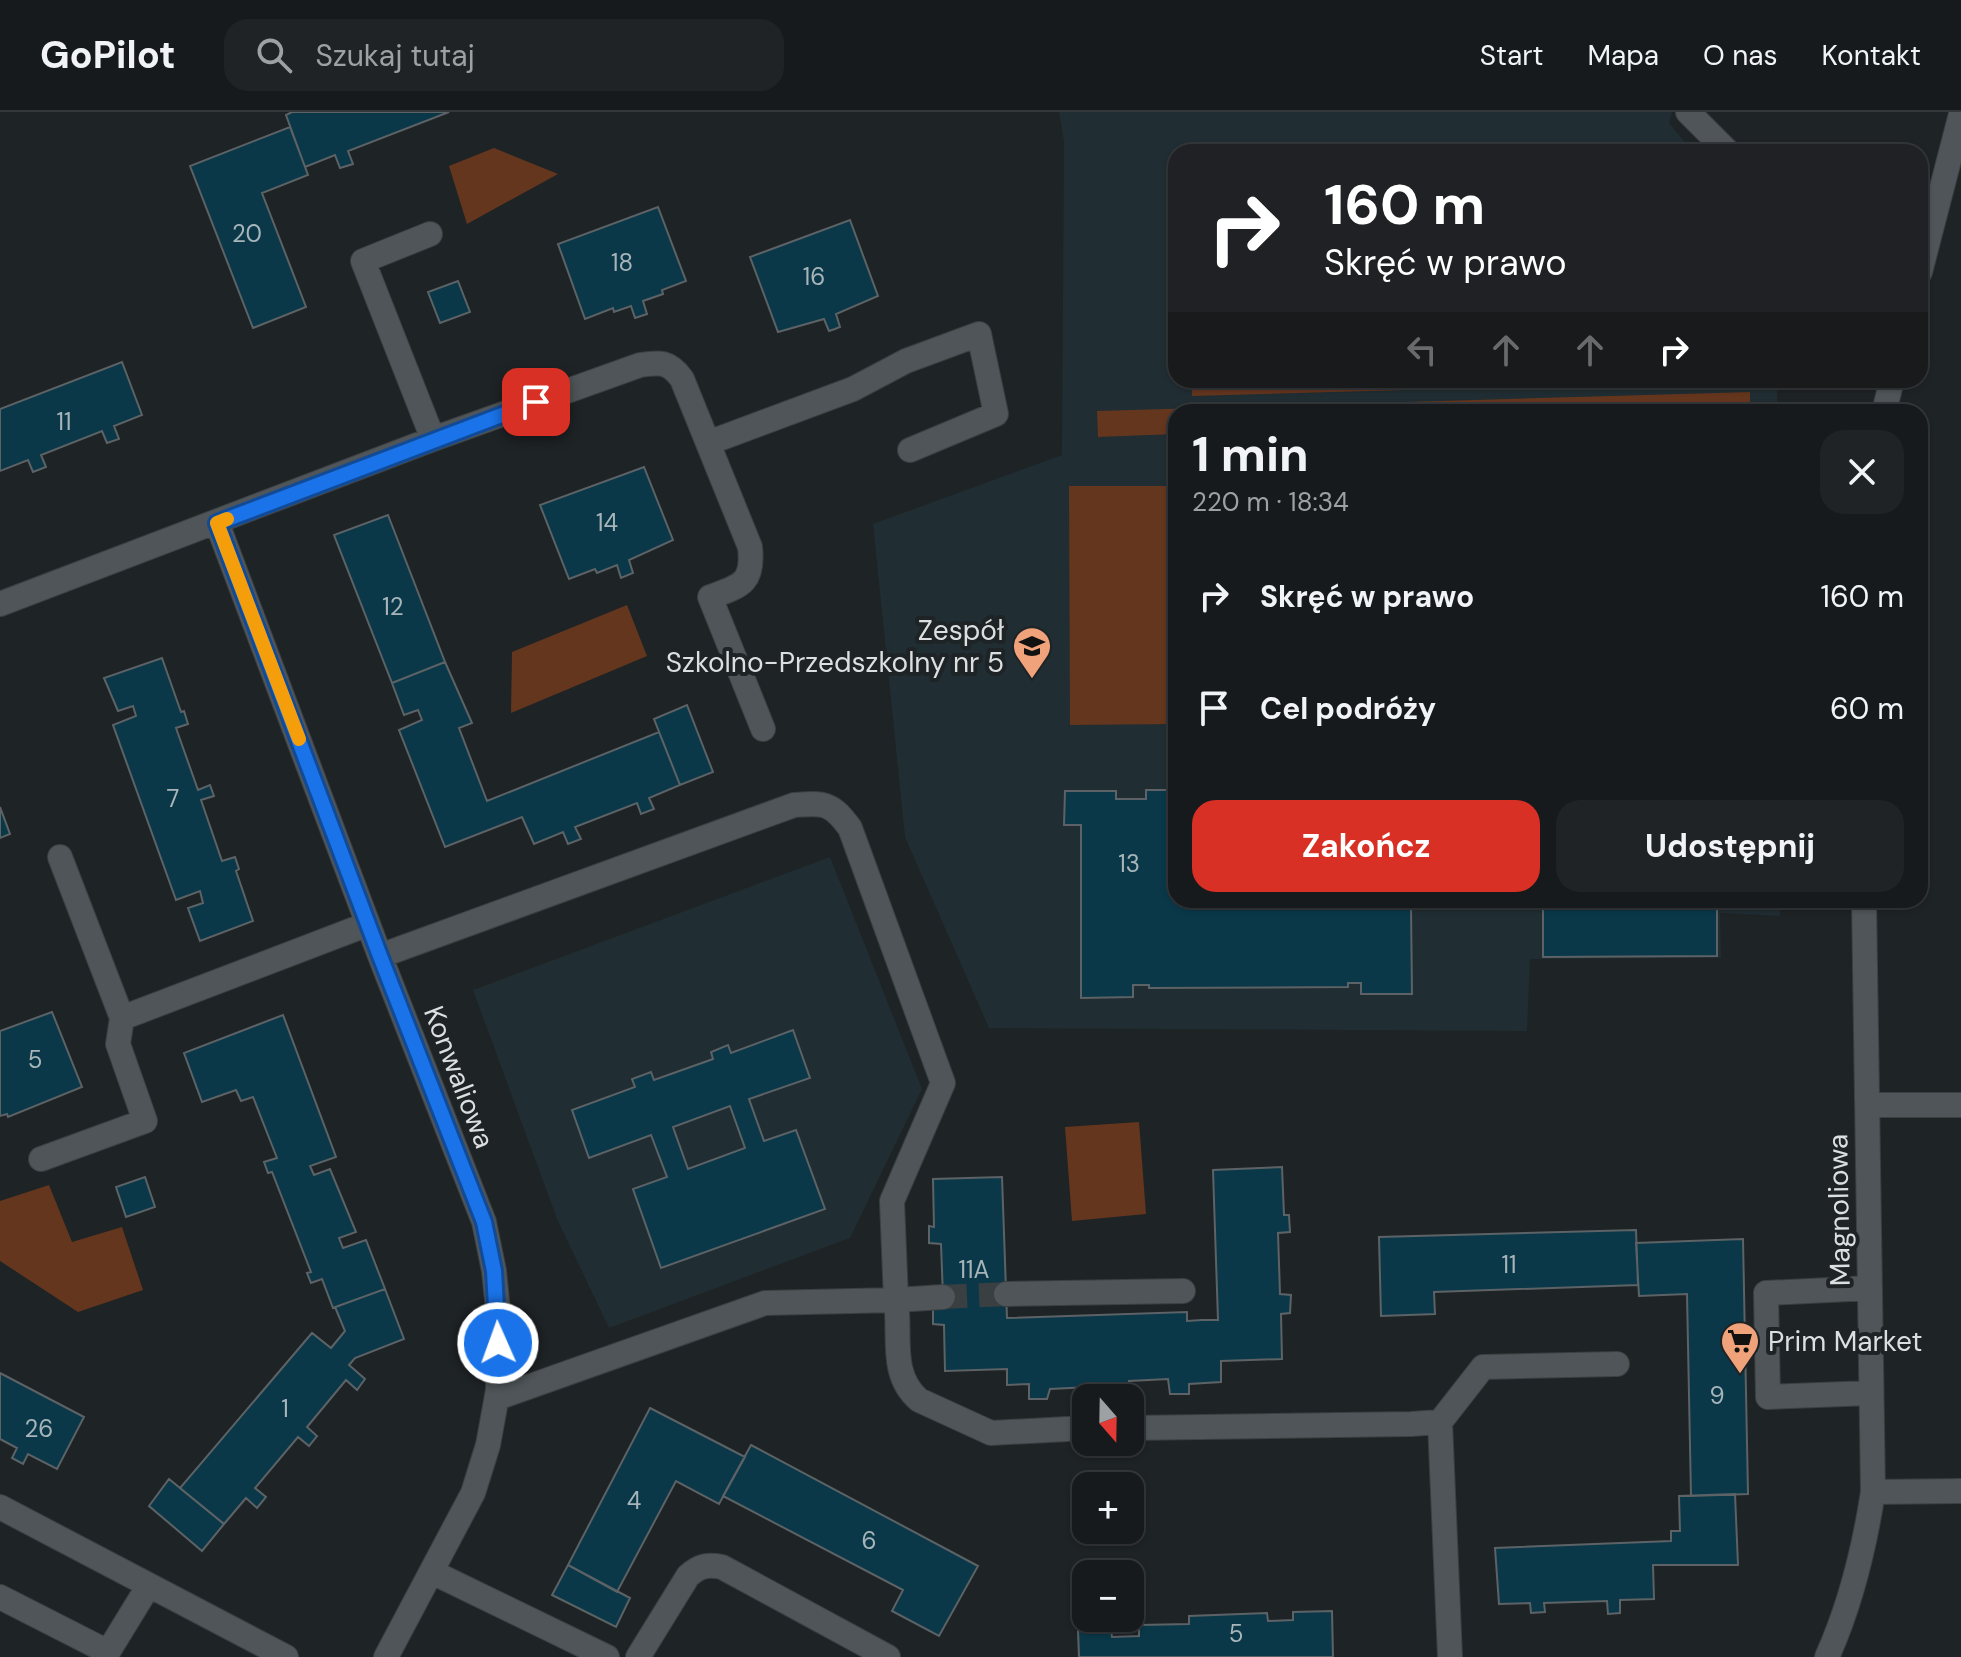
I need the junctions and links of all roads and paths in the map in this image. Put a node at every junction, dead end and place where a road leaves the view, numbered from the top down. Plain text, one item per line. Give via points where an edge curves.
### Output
1 (1688, 112) edge
2 (1958, 124) edge
3 (1720, 144) edge
4 (430, 234) dead end
5 (1928, 236) edge
6 (433, 439) junction
7 (708, 443) junction
8 (910, 450) dead end
9 (217, 523) junction
10 (0, 604) edge
11 (763, 729) dead end
12 (60, 857) dead end
13 (1864, 908) edge
14 (368, 924) junction
15 (380, 956) junction
16 (122, 1018) junction
17 (1868, 1105) junction
18 (1961, 1105) edge
19 (41, 1159) dead end
20 (1870, 1288) junction
21 (1183, 1291) dead end
22 (1006, 1294) tunnel mouth
23 (943, 1297) tunnel mouth
24 (896, 1300) junction
25 (1617, 1364) dead end
26 (1871, 1393) junction
27 (497, 1398) junction
28 (1440, 1422) junction
29 (1144, 1428) edge
30 (1072, 1429) edge
31 (1961, 1491) edge
32 (1873, 1492) junction
33 (0, 1507) edge
34 (432, 1572) junction
35 (149, 1585) junction
36 (0, 1597) edge
37 (286, 1657) edge
38 (386, 1657) edge
39 (607, 1657) edge
40 (638, 1657) edge
41 (888, 1657) edge
42 (1450, 1657) edge
43 (1827, 1657) edge

1 - 3 street
2 - 5 street
4 - 6 street via 363,261
6 - 7 street via 658,362 673,367 682,379
6 - 9 street
7 - 8 street via 853,389 906,361 979,334 996,414
7 - 11 street via 750,547 752,565 746,580 710,597
9 - 10 street
9 - 14 street, Konwaliowa
12 - 16 street
13 - 17 street, Magnoliowa
14 - 15 street, Konwaliowa
14 - 16 street
15 - 24 street via 794,805 823,803 838,811 850,828 943,1083 892,1201
15 - 27 street, Konwaliowa via 484,1222 499,1319
16 - 19 street via 118,1044 145,1121
17 - 18 street
17 - 20 street, Magnoliowa
20 - 26 street, Magnoliowa
20 - 26 street via 1766,1293 1768,1397
21 - 22 street
23 - 24 street
24 - 27 street via 765,1303
24 - 30 street via 900,1373 919,1400 991,1433
25 - 28 street via 1483,1367
26 - 32 street, Magnoliowa
27 - 34 street, Konwaliowa via 473,1493
28 - 29 street
28 - 42 street
31 - 32 street
32 - 43 street, Magnoliowa via 1863,1554
33 - 35 street
34 - 38 street, Konwaliowa
34 - 39 street
35 - 36 street via 108,1652
35 - 37 street
40 - 41 street via 688,1576 709,1565 722,1567

